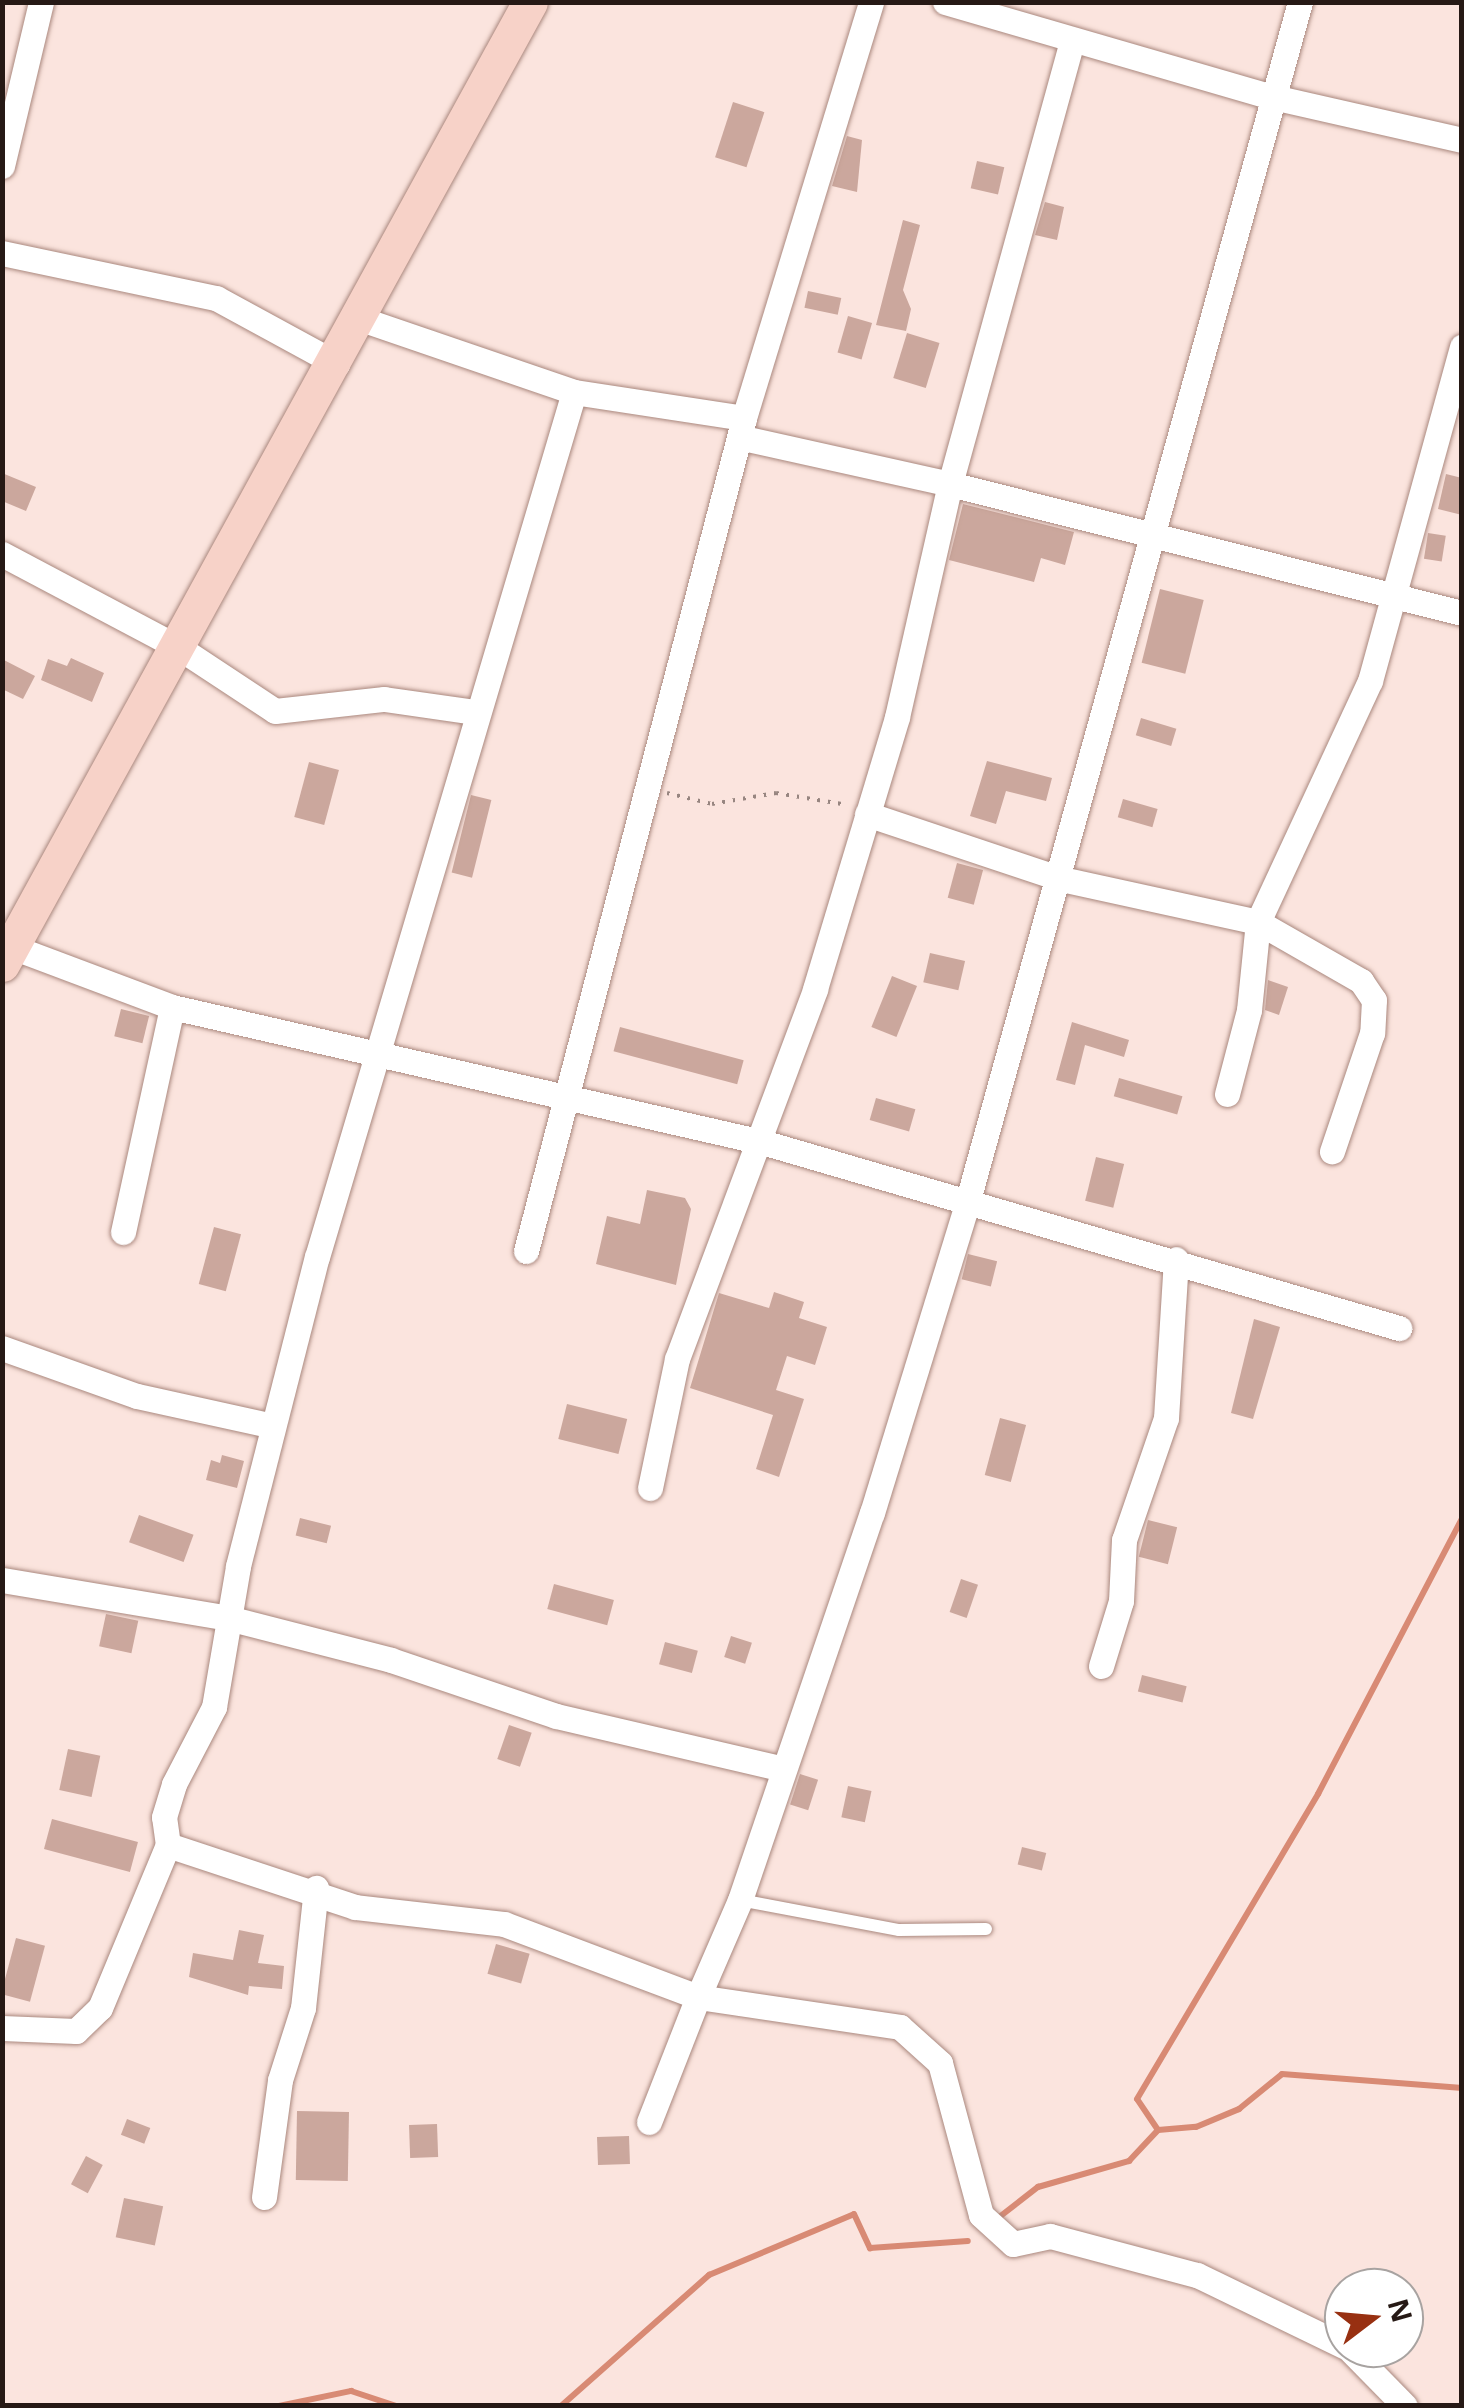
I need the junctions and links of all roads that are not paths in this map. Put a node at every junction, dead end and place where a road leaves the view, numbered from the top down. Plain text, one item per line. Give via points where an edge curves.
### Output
1 (41, 2) edge
2 (530, 2) edge
3 (870, 2) edge
4 (945, 2) edge
5 (1300, 2) edge
6 (1072, 40) junction
7 (1273, 97) junction
8 (1462, 140) edge
9 (2, 166) edge
10 (2, 253) edge
11 (361, 319) junction
12 (1462, 346) edge
13 (337, 364) junction
14 (574, 392) junction
15 (744, 428) junction
16 (950, 484) junction
17 (1158, 535) junction
18 (2, 554) edge
19 (1398, 596) junction
20 (1462, 612) edge
21 (178, 647) junction
22 (474, 712) junction
23 (868, 814) junction
24 (1060, 879) junction
25 (1258, 922) junction
26 (6, 951) edge
27 (172, 1008) junction
28 (380, 1052) junction
29 (571, 1093) junction
30 (1227, 1094) dead end
31 (762, 1142) junction
32 (1332, 1151) dead end
33 (968, 1200) junction
34 (123, 1232) dead end
35 (526, 1251) dead end
36 (1176, 1259) junction
37 (1399, 1328) dead end
38 (2, 1348) edge
39 (274, 1426) junction
40 (650, 1488) dead end
41 (2, 1580) edge
42 (228, 1618) junction
43 (1101, 1666) dead end
44 (779, 1768) junction
45 (168, 1845) junction
46 (316, 1888) junction
47 (740, 1900) junction
48 (986, 1928) dead end
49 (698, 1997) junction
50 (2, 2028) edge
51 (649, 2122) dead end
52 (264, 2197) dead end
53 (1324, 2336) edge
54 (1367, 2368) edge
55 (1405, 2406) edge

1 - 9 street
2 - 11 street
3 - 15 street
4 - 6 street
5 - 7 street
6 - 7 street
6 - 16 street
7 - 8 street
7 - 17 street
10 - 13 street via 216,298
11 - 13 street
11 - 14 street
12 - 19 street
13 - 21 street
14 - 15 street
14 - 22 street
15 - 16 street
15 - 29 street
16 - 17 street
16 - 23 street
17 - 19 street
17 - 24 street
18 - 21 street
19 - 20 street
19 - 25 street via 1370,682
21 - 22 street via 275,710 384,699
21 - 26 street
22 - 28 street
23 - 24 street
23 - 31 street
24 - 25 street
24 - 33 street
25 - 30 street via 1249,1010
25 - 32 street via 1362,981 1374,1000 1372,1034
26 - 27 street
27 - 28 street
27 - 34 street
28 - 29 street
28 - 39 street
29 - 31 street
29 - 35 street
31 - 33 street
31 - 40 street via 677,1359
33 - 36 street
33 - 44 street via 872,1513
36 - 37 street
36 - 43 street via 1166,1418 1124,1540 1120,1601
38 - 39 street via 137,1396
39 - 42 street
41 - 42 street
42 - 44 street via 392,1660 556,1716
42 - 45 street via 214,1707 164,1817
44 - 47 street
45 - 46 street
45 - 50 street via 100,2008 76,2031
46 - 49 street via 355,1907 504,1924
46 - 52 street via 303,2008 280,2080
47 - 48 lane via 899,1930
47 - 49 street
49 - 51 street
49 - 53 street via 900,2027 940,2063 980,2215 1013,2244 1050,2236 1196,2275
54 - 55 street

